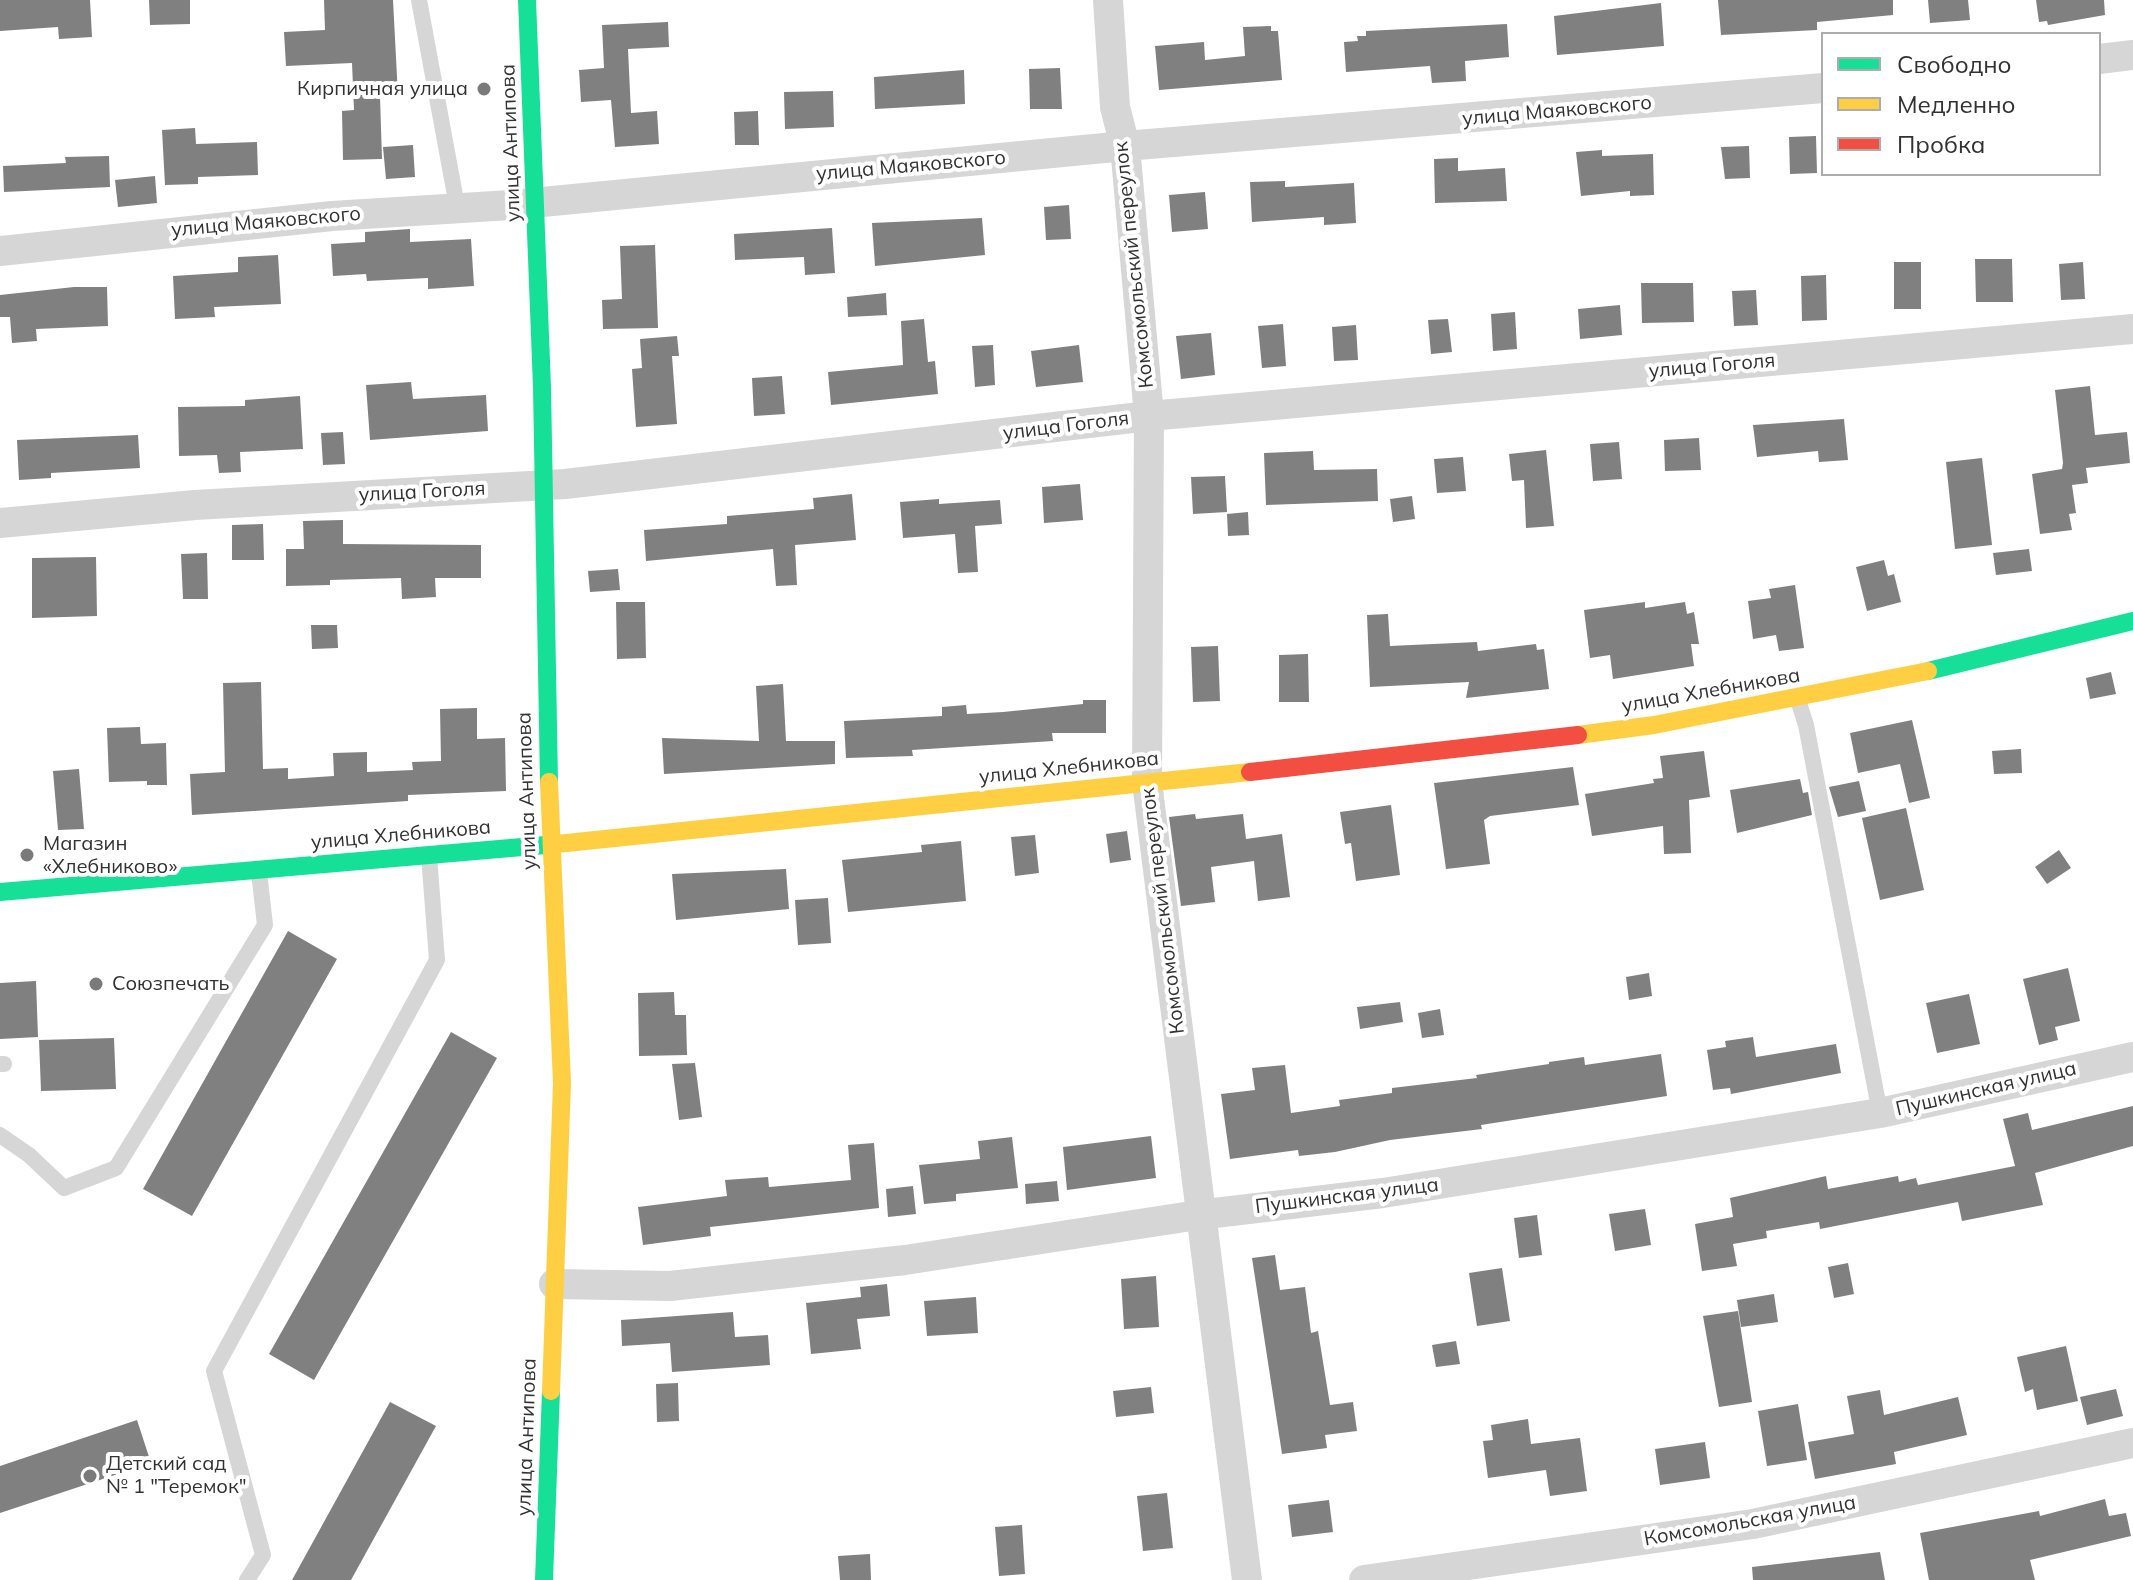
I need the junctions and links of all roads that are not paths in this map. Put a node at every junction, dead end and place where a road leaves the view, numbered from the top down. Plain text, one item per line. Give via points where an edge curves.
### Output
1 (419, 0) edge
2 (527, 0) edge
3 (1108, 0) edge
4 (2133, 55) edge
5 (2101, 59) edge
6 (1821, 88) edge
7 (1125, 146) junction
8 (535, 202) junction
9 (457, 206) junction
10 (0, 251) edge
11 (2133, 329) edge
12 (1149, 416) junction
13 (543, 485) junction
14 (0, 523) edge
15 (2133, 621) edge
16 (1798, 699) junction
17 (1147, 782) junction
18 (551, 845) junction
19 (429, 854) junction
20 (259, 870) junction
21 (0, 892) edge
22 (2133, 1057) edge
23 (1880, 1113) junction
24 (0, 1135) edge
25 (1198, 1215) junction
26 (554, 1284) junction
27 (2133, 1443) edge
28 (247, 1580) edge
29 (544, 1580) edge
30 (1247, 1580) edge
31 (1364, 1580) edge

1 - 9 lane
2 - 8 street, улица Антипова
3 - 7 street, Комсомольский переулок via 1115,107
4 - 5 street
6 - 7 street, улица Маяковского
7 - 8 street, улица Маяковского
7 - 12 street, Комсомольский переулок
8 - 9 street, улица Маяковского
8 - 13 street, улица Антипова
9 - 10 street, улица Маяковского
11 - 12 street, улица Гоголя
12 - 13 street, улица Гоголя
12 - 17 street, Комсомольский переулок
13 - 14 street, улица Гоголя via 195,505
13 - 18 street, улица Антипова
15 - 16 street, улица Хлебникова
16 - 17 street, улица Хлебникова via 1640,727
16 - 23 lane
17 - 18 street, улица Хлебникова
17 - 25 street, Комсомольский переулок
18 - 19 street, улица Хлебникова
18 - 26 street, улица Антипова via 562,1083
19 - 20 street, улица Хлебникова
19 - 28 lane via 437,960 214,1371 263,1555
20 - 21 street, улица Хлебникова
20 - 24 lane via 265,925 116,1168 64,1188
22 - 23 street, Пушкинская улица
23 - 25 street, Пушкинская улица via 1383,1193
25 - 26 street, Пушкинская улица via 905,1260 670,1286
25 - 30 street, Комсомольский переулок
26 - 29 street, улица Антипова
27 - 31 street, Комсомольская улица via 1753,1524

